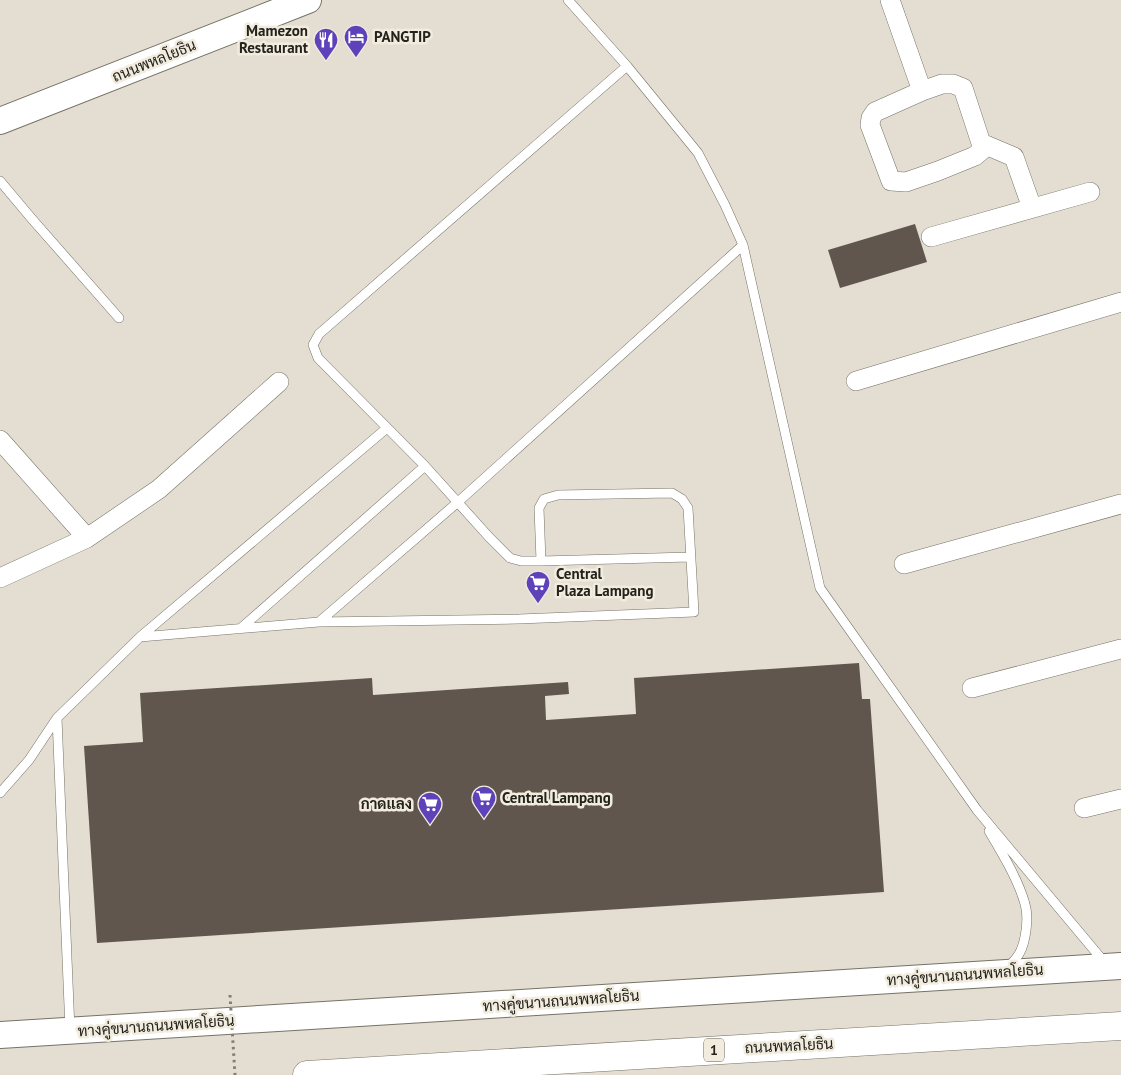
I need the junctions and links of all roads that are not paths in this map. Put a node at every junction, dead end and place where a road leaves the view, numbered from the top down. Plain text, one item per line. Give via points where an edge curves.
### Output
1 (308, 0) edge
2 (568, 0) edge
3 (890, 0) edge
4 (627, 66) junction
5 (922, 91) junction
6 (0, 121) edge
7 (981, 142) junction
8 (0, 181) edge
9 (1090, 192) dead end
10 (1032, 208) junction
11 (931, 236) dead end
12 (744, 245) junction
13 (1121, 302) edge
14 (119, 318) dead end
15 (279, 382) dead end
16 (856, 382) dead end
17 (387, 428) junction
18 (0, 440) edge
19 (425, 466) junction
20 (458, 502) junction
21 (1121, 504) edge
22 (86, 538) junction
23 (690, 556) junction
24 (541, 561) junction
25 (904, 564) dead end
26 (0, 578) edge
27 (319, 622) junction
28 (240, 629) junction
29 (140, 637) junction
30 (1121, 649) edge
31 (972, 688) dead end
32 (57, 718) junction
33 (0, 793) edge
34 (1121, 799) edge
35 (1084, 808) dead end
36 (977, 810) junction
37 (1115, 966) edge
38 (1004, 973) junction
39 (1121, 1026) edge
40 (70, 1032) junction
41 (0, 1036) edge
42 (307, 1075) edge

1 - 6 main road, ถนนพหลโยธิน
2 - 4 lane
3 - 5 street
4 - 12 lane via 698,153
4 - 17 lane via 320,334 314,345 318,358
5 - 7 street via 942,84 963,88
5 - 7 street via 875,112 871,118 870,125 891,181 906,182 975,156 982,150
7 - 10 street via 1014,157
8 - 14 lane
9 - 10 street
10 - 11 street
12 - 20 lane
12 - 36 lane via 820,588
13 - 16 street
15 - 22 street via 159,489
17 - 19 lane
17 - 29 lane
18 - 22 street
19 - 20 lane
19 - 28 lane
20 - 24 lane via 510,558
20 - 27 lane
21 - 25 street
22 - 26 street
23 - 24 lane
23 - 24 lane via 688,508 672,493 558,495 544,499 539,508
23 - 27 lane via 694,612
27 - 28 lane
28 - 29 lane
29 - 32 lane
30 - 31 street
32 - 33 lane via 29,760
32 - 40 lane
34 - 35 street
36 - 37 lane
36 - 38 lane via 1026,905 1027,922 1022,947
37 - 38 main road, ทางคู่ขนานถนนพหลโยธิน
38 - 40 main road, ทางคู่ขนานถนนพหลโยธิน
39 - 42 highway, ถนนพหลโยธิน / 1
40 - 41 main road, ทางคู่ขนานถนนพหลโยธิน

